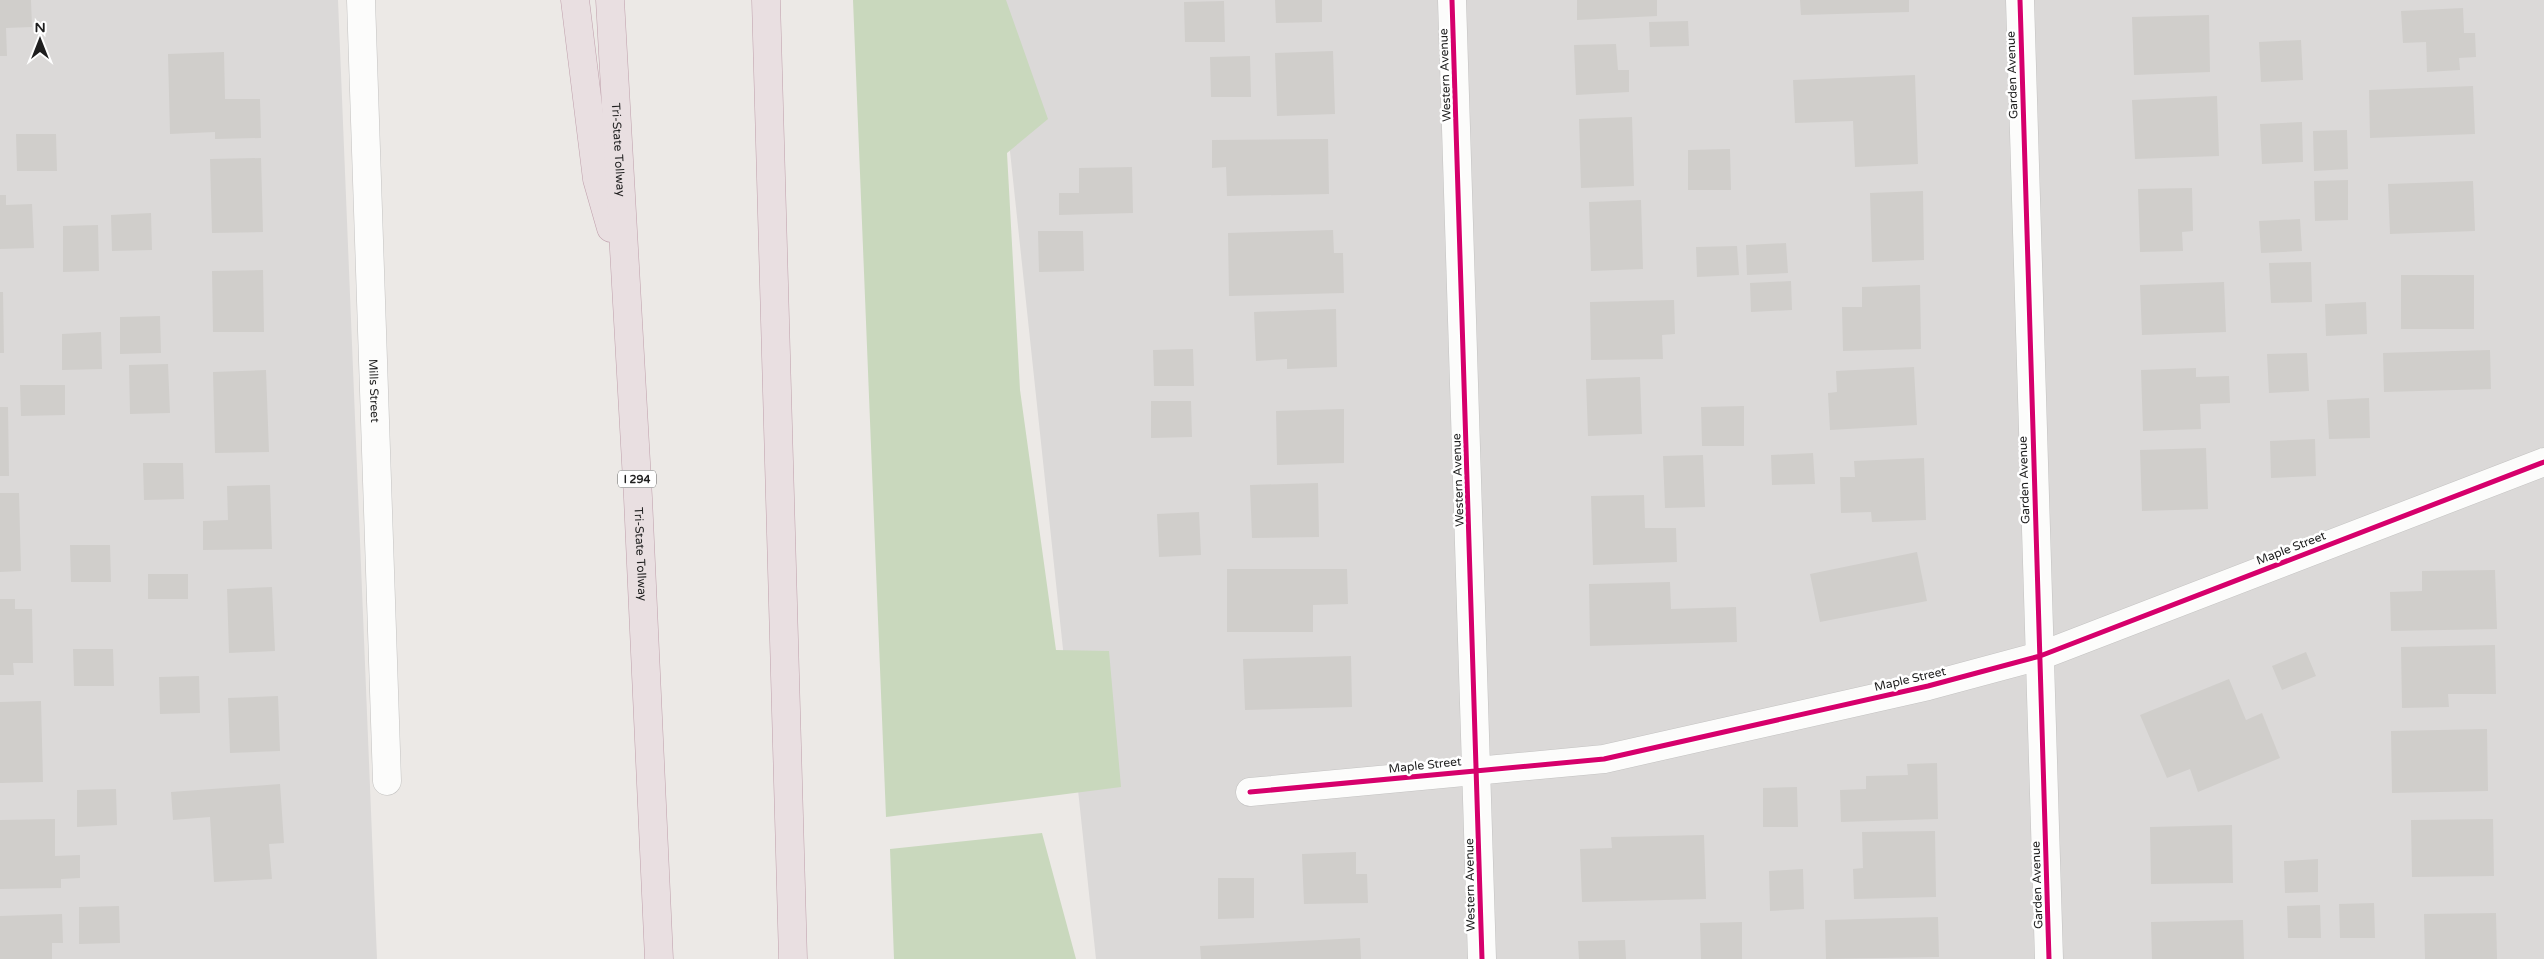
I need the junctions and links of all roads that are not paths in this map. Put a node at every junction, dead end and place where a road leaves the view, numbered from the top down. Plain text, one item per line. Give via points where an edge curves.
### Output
1 (361, 0) edge
2 (575, 0) edge
3 (610, 0) edge
4 (766, 0) edge
5 (1452, 0) edge
6 (2020, 0) edge
7 (624, 272) junction
8 (2544, 462) edge
9 (2040, 656) junction
10 (1478, 770) junction
11 (387, 781) dead end
12 (1250, 792) dead end
13 (659, 959) edge
14 (793, 959) edge
15 (1482, 959) edge
16 (2049, 959) edge

1 - 11 street, Mills Street
2 - 7 highway via 597,179
3 - 7 highway, Tri-State Tollway / I 294
4 - 14 highway
5 - 10 street, Western Avenue
6 - 9 street, Garden Avenue
7 - 13 highway, Tri-State Tollway / I 294
8 - 9 street, Maple Street
9 - 10 street, Maple Street via 1928,686 1604,759
9 - 16 street, Garden Avenue
10 - 12 street, Maple Street
10 - 15 street, Western Avenue

